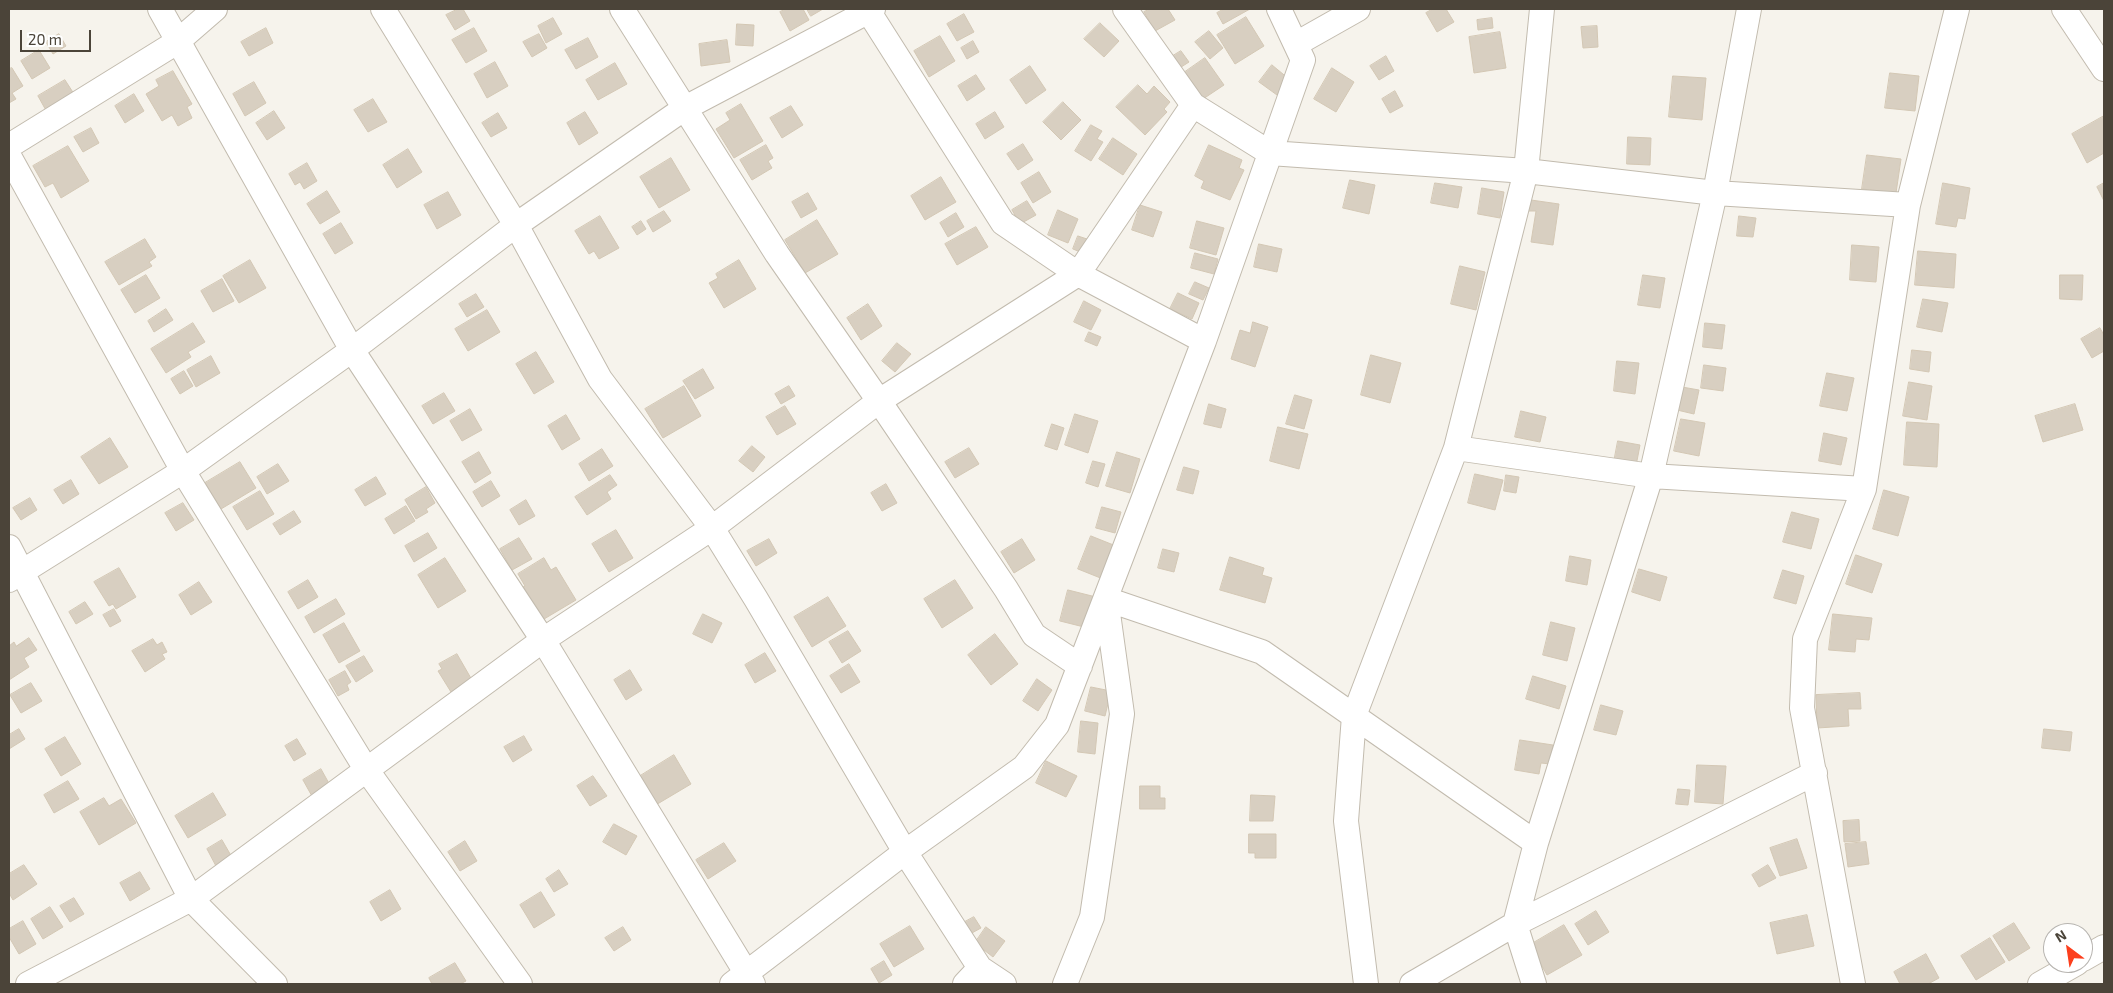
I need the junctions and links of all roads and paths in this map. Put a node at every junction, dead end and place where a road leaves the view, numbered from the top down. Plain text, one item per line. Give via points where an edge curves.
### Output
1 (160, 9) edge
2 (215, 9) edge
3 (383, 9) edge
4 (622, 9) edge
5 (870, 9) edge
6 (1125, 9) edge
7 (1279, 9) edge
8 (1358, 9) edge
9 (1542, 9) edge
10 (1749, 9) edge
11 (1957, 9) edge
12 (2064, 9) edge
13 (177, 42) junction
14 (1296, 44) junction
15 (2104, 68) edge
16 (1193, 105) junction
17 (685, 108) junction
18 (9, 146) edge
19 (1270, 153) junction
20 (9, 156) edge
21 (1526, 171) junction
22 (1715, 193) junction
23 (1908, 205) junction
24 (516, 225) junction
25 (1078, 274) junction
26 (1204, 341) junction
27 (352, 350) junction
28 (879, 401) junction
29 (1456, 448) junction
30 (183, 471) junction
31 (1651, 476) junction
32 (1864, 489) junction
33 (712, 528) junction
34 (9, 547) edge
35 (16, 576) edge
36 (1106, 599) junction
37 (543, 640) junction
38 (1080, 666) junction
39 (1354, 716) junction
40 (366, 769) junction
41 (1815, 773) junction
42 (1536, 843) junction
43 (905, 852) junction
44 (191, 900) junction
45 (1514, 924) junction
46 (2104, 947) edge
47 (2093, 953) edge
48 (2059, 973) edge
49 (972, 976) edge
50 (744, 981) edge
51 (29, 984) edge
52 (275, 984) edge
53 (520, 984) edge
54 (1004, 984) edge
55 (1065, 984) edge
56 (1366, 984) edge
57 (1412, 984) edge
58 (1534, 984) edge
59 (1853, 984) edge
60 (2040, 984) edge

1 - 13 street
2 - 13 street
3 - 24 street
4 - 17 street
5 - 17 street
5 - 25 street via 1003,223
6 - 16 street
7 - 14 street
8 - 14 street
9 - 21 street
10 - 22 street
11 - 23 street
12 - 15 street
13 - 18 street
13 - 27 street
14 - 19 street via 1303,60
16 - 19 street
16 - 25 street
17 - 24 street
17 - 28 street via 777,254
19 - 21 street
19 - 26 street
20 - 30 street
21 - 22 street
21 - 29 street
22 - 23 street
22 - 31 street
23 - 32 street
24 - 27 street
24 - 33 street via 600,379
25 - 26 street
25 - 28 street
26 - 36 street
27 - 30 street
27 - 37 street
28 - 33 street
28 - 38 street via 1034,635
29 - 31 street
29 - 39 street
30 - 35 street
30 - 40 street
31 - 32 street
31 - 42 street
32 - 41 street via 1805,639 1802,708
33 - 37 street
33 - 43 street
34 - 35 street
35 - 44 street
36 - 38 street
36 - 39 street via 1262,652
36 - 55 street via 1122,714 1092,917
37 - 40 street
37 - 50 street
38 - 43 street via 1057,725 1024,766
39 - 42 street
39 - 56 street via 1346,821
40 - 44 street
40 - 53 street
41 - 45 street
41 - 59 street
42 - 45 street
43 - 49 street
43 - 50 street
44 - 51 street
44 - 52 street
45 - 57 street
45 - 58 street
46 - 47 street
48 - 60 street
49 - 54 street

